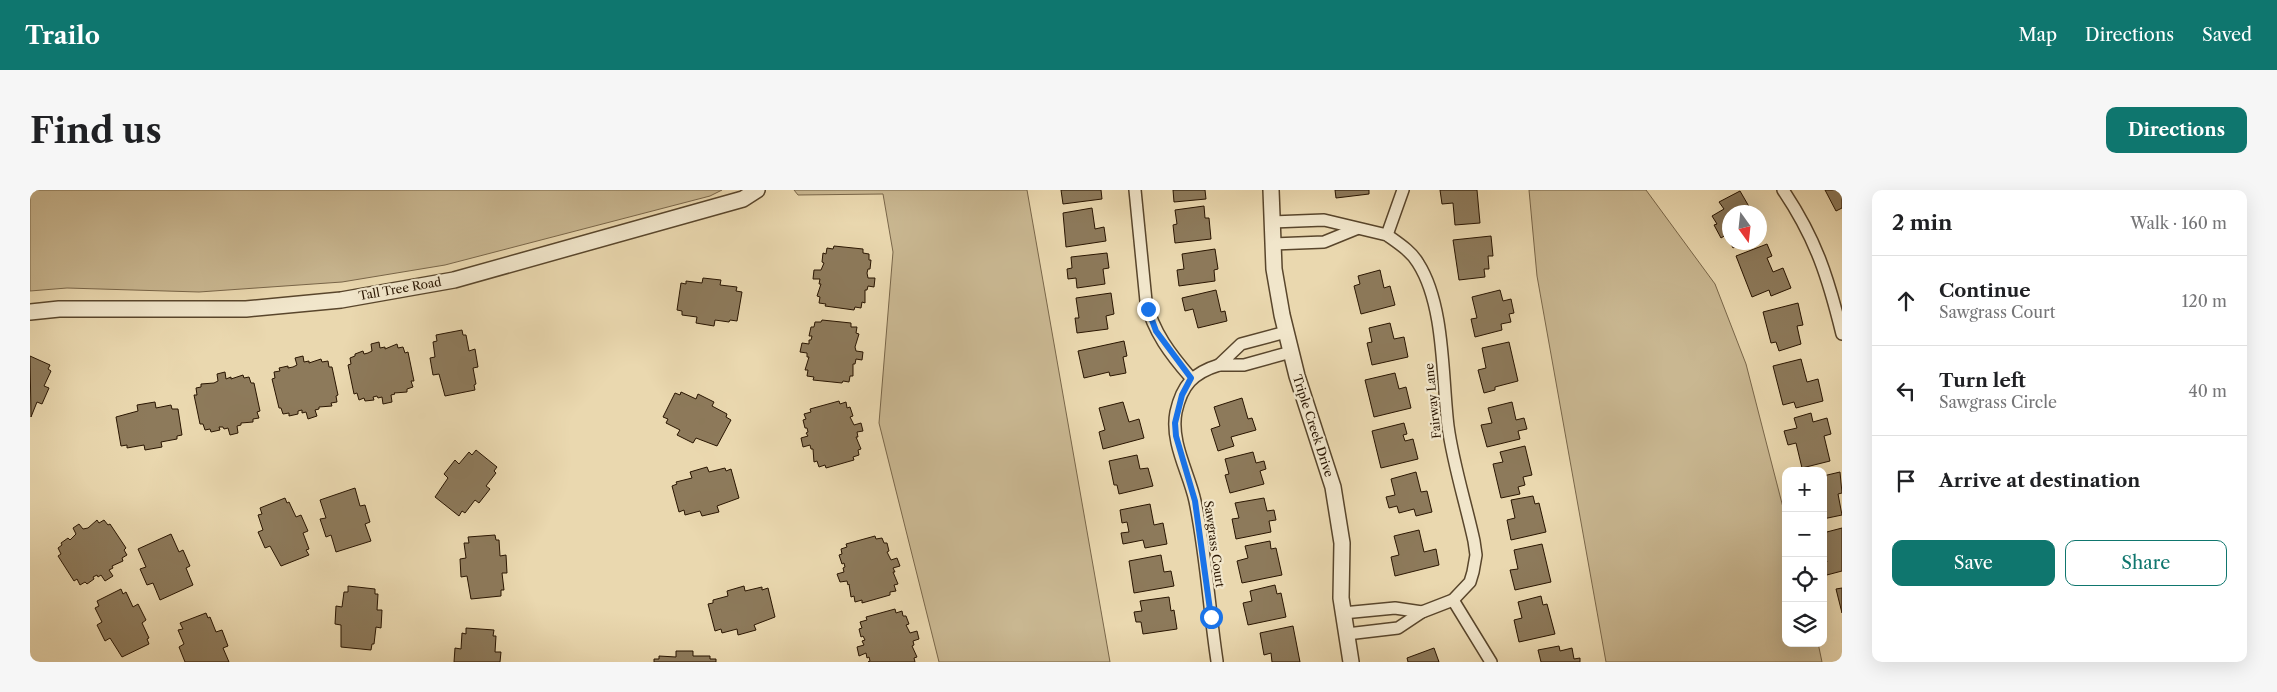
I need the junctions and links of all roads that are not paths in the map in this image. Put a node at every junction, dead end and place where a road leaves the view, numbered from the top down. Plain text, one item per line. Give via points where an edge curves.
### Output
1 (756, 190) edge
2 (1135, 190) edge
3 (1271, 190) edge
4 (1403, 190) edge
5 (1782, 190) edge
6 (1272, 222) junction
7 (1356, 229) junction
8 (1387, 235) junction
9 (1273, 244) junction
10 (30, 312) edge
11 (1286, 332) junction
12 (1842, 334) edge
13 (1291, 352) junction
14 (1219, 365) junction
15 (1191, 378) junction
16 (1454, 600) junction
17 (1422, 612) junction
18 (1343, 613) junction
19 (1347, 634) junction
20 (1216, 661) dead end
21 (1351, 662) edge
22 (1491, 662) edge

1 - 10 street, Tall Tree Road via 743,199 454,280 341,300 246,310 59,308
2 - 15 street via 1150,317 1156,331
3 - 6 street, Triple Creek Drive
4 - 8 street
5 - 12 street via 1803,221 1818,252
6 - 7 street, Fairway Lane via 1324,220
6 - 9 street, Triple Creek Drive
7 - 8 street, Fairway Lane
7 - 9 street via 1324,242
8 - 16 street, Fairway Lane via 1418,263 1430,295 1441,344 1448,426 1476,555 1470,582
9 - 11 street, Triple Creek Drive via 1274,269
11 - 13 street, Triple Creek Drive
11 - 14 street via 1241,344
13 - 14 street via 1244,365
13 - 18 street, Triple Creek Drive via 1333,488 1342,543
14 - 15 street
15 - 20 street, Sawgrass Court via 1182,395 1175,423 1176,436 1195,501
16 - 17 street, Fairway Lane
16 - 22 street
17 - 18 street, Fairway Lane via 1395,608
17 - 19 street, Fairway Lane via 1398,628
18 - 19 street, Triple Creek Drive
19 - 21 street, Triple Creek Drive

